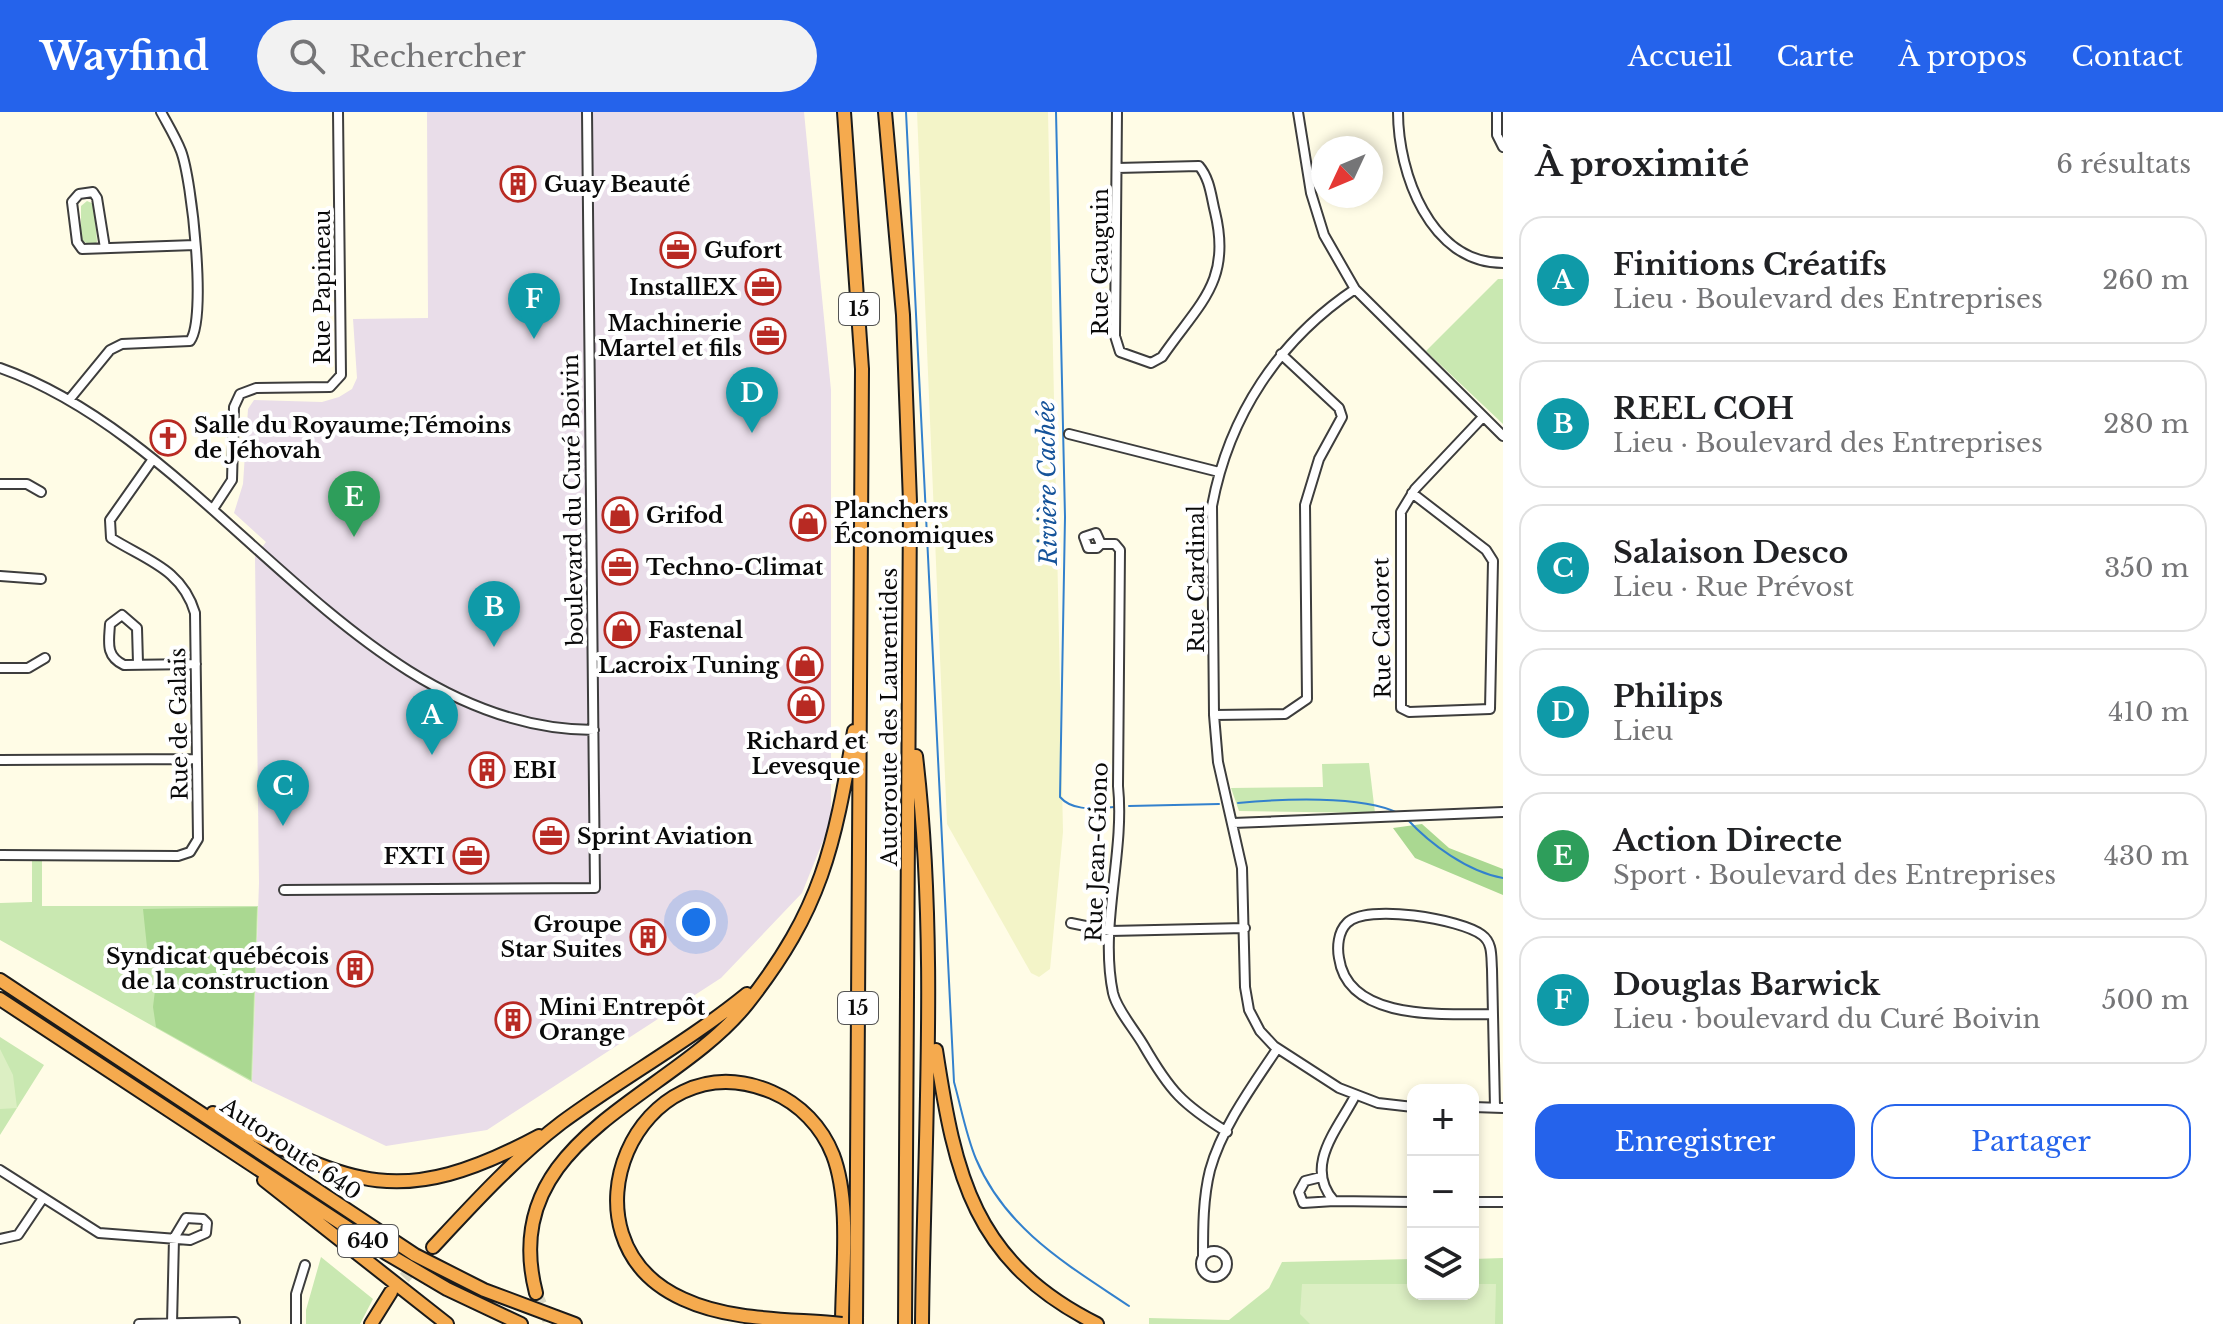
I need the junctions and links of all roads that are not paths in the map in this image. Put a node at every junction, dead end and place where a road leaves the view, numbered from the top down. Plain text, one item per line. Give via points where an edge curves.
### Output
1 (161, 112) edge
2 (338, 112) edge
3 (587, 112) edge
4 (844, 112) edge
5 (885, 112) edge
6 (1117, 112) edge
7 (1298, 112) edge
8 (1398, 112) edge
9 (1497, 112) edge
10 (1503, 147) edge
11 (1117, 168) junction
12 (195, 245) junction
13 (105, 248) junction
14 (1503, 263) edge
15 (1355, 289) junction
16 (1281, 354) junction
17 (0, 368) edge
18 (69, 400) junction
19 (1482, 418) junction
20 (1069, 434) dead end
21 (1503, 436) edge
22 (153, 459) junction
23 (1219, 472) junction
24 (0, 484) edge
25 (41, 492) dead end
26 (1412, 493) junction
27 (213, 509) junction
28 (1101, 544) dead end
29 (0, 576) edge
30 (41, 579) dead end
31 (45, 658) dead end
32 (138, 663) junction
33 (196, 664) junction
34 (0, 668) edge
35 (861, 693) junction
36 (909, 699) junction
37 (1214, 715) junction
38 (594, 730) junction
39 (197, 759) junction
40 (0, 760) edge
41 (1503, 812) edge
42 (1233, 823) junction
43 (0, 855) edge
44 (284, 890) dead end
45 (1071, 923) dead end
46 (1245, 928) junction
47 (1110, 931) junction
48 (0, 980) edge
49 (762, 982) junction
50 (0, 999) edge
51 (930, 1007) junction
52 (1492, 1014) junction
53 (1277, 1049) junction
54 (168, 1090) junction
55 (1355, 1096) junction
56 (1407, 1106) edge
57 (1479, 1107) edge
58 (1499, 1108) edge
59 (559, 1125) junction
60 (1227, 1132) junction
61 (221, 1145) junction
62 (0, 1170) edge
63 (1321, 1177) junction
64 (43, 1198) junction
65 (1334, 1201) junction
66 (1407, 1202) edge
67 (1479, 1202) edge
68 (1503, 1202) edge
69 (0, 1239) edge
70 (433, 1247) tunnel mouth
71 (1203, 1257) dead end
72 (305, 1265) dead end
73 (391, 1292) tunnel mouth
74 (536, 1293) tunnel mouth
75 (235, 1322) dead end
76 (832, 1323) edge
77 (139, 1324) edge
78 (172, 1324) edge
79 (296, 1324) edge
80 (371, 1324) edge
81 (447, 1324) edge
82 (521, 1324) edge
83 (575, 1324) edge
84 (842, 1324) edge
85 (856, 1324) edge
86 (905, 1324) edge
87 (922, 1324) edge
88 (1097, 1324) edge

1 - 12 street via 182,152
2 - 27 street, Rue Papineau via 341,375 330,387 256,388 240,394 234,407 232,480
3 - 38 street, boulevard du Curé Boivin
4 - 35 highway, Autoroute des Laurentides / 15 via 862,369
5 - 36 highway, Autoroute des Laurentides / 15 via 907,398
6 - 11 street, Rue Gauguin
7 - 15 street via 1311,193 1324,235
8 - 14 street via 1403,168 1422,209 1457,251 1471,259
9 - 10 street
11 - 11 street, Rue Gauguin via 1115,336 1120,352 1151,363 1162,357 1216,279 1222,240 1199,166
12 - 13 street
12 - 18 street via 198,329 190,341 122,344 110,350
13 - 13 street via 82,249 77,242 72,202 79,194 93,192 97,198
15 - 16 street, Rue Cardinal via 1304,327
15 - 19 street
16 - 23 street, Rue Cardinal via 1234,430
16 - 37 street via 1339,408 1342,417 1319,459 1305,505 1307,699 1285,714
17 - 18 street
18 - 22 street
19 - 21 street
19 - 26 street, Rue Cadoret
20 - 23 street
22 - 27 street
22 - 33 street, Rue de Galais via 111,518 111,538 149,556 189,591
23 - 37 street, Rue Cardinal via 1212,539
24 - 25 street via 27,484
26 - 26 street, Rue Cadoret via 1401,512 1398,535 1401,708 1490,709 1493,561
27 - 38 street via 358,634 426,681 512,717
28 - 47 street, Rue Jean-Giono via 1115,544 1120,550 1121,814
29 - 30 street
31 - 34 street via 28,668
32 - 32 street via 124,665 113,660 109,650 110,624 122,615 137,628
32 - 33 street
33 - 39 street, Rue de Galais
35 - 49 highway via 840,820 827,865 799,928
35 - 85 highway, Autoroute des Laurentides / 15
36 - 51 highway via 923,819
36 - 86 highway, Autoroute des Laurentides / 15
37 - 42 street, Rue Cardinal via 1218,762
38 - 44 street, boulevard du Curé Boivin via 595,888
39 - 40 street
39 - 43 street, Rue de Galais via 198,839 190,852
41 - 42 street
42 - 46 street, Rue Cardinal
45 - 47 street
46 - 47 street
46 - 53 street, Rue Cardinal via 1247,1005
47 - 60 street, Rue Jean-Giono via 1114,995 1166,1084 1186,1107
48 - 54 highway, Autoroute 640 / 640
49 - 59 highway via 685,1042
49 - 74 highway via 725,1027 590,1132 555,1171 531,1233
50 - 61 highway, Autoroute 640 / 640
51 - 87 highway
51 - 88 highway via 950,1140 971,1201 1024,1273
52 - 52 street via 1491,947 1484,936 1426,916 1360,916 1347,922 1340,934 1343,973 1375,1002 1397,1012
52 - 58 street
53 - 55 street
53 - 60 street
54 - 59 highway via 311,1163 380,1181 463,1171
54 - 83 highway, Autoroute 640 / 640 via 415,1255 484,1290
55 - 56 street
55 - 63 street via 1328,1142
57 - 58 street
59 - 70 highway
60 - 71 street via 1211,1168 1203,1206
61 - 81 highway
61 - 82 highway, Autoroute 640 / 640 via 413,1269
62 - 64 street
63 - 65 street via 1322,1188
63 - 65 street via 1305,1181 1299,1192 1303,1203
64 - 69 street via 18,1235
64 - 78 street via 99,1233 174,1238
65 - 66 street
67 - 68 street
72 - 79 street via 296,1294
73 - 80 highway
75 - 78 street
76 - 84 highway, bridge
76 - 84 highway via 700,1306 660,1286 638,1263 620,1226 617,1182 628,1147 662,1105 702,1086 747,1084 783,1097 817,1126 834,1156 840,1181
77 - 78 street

